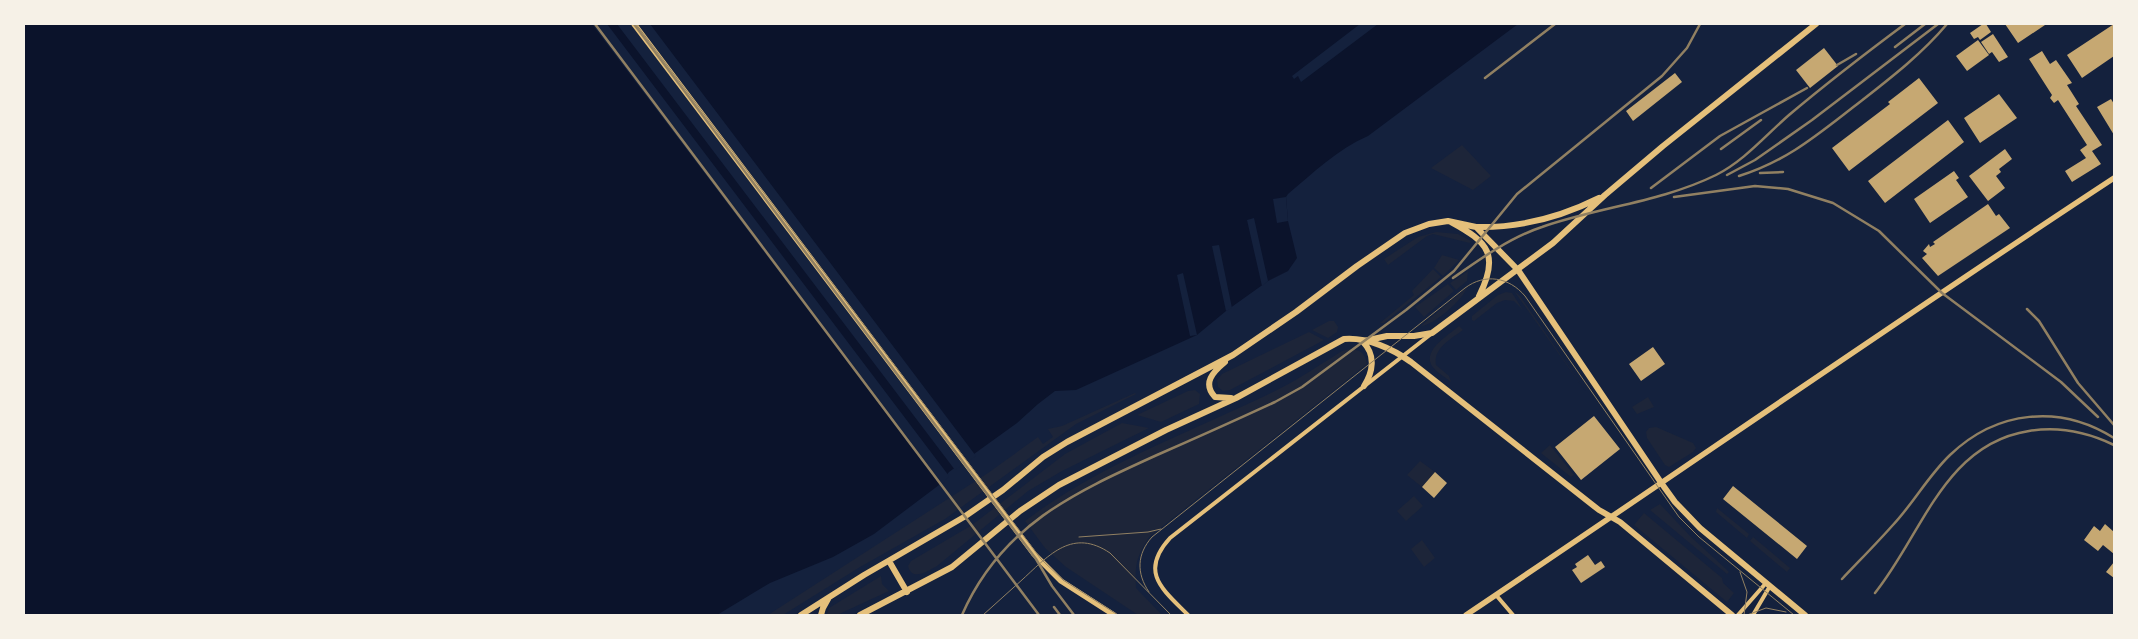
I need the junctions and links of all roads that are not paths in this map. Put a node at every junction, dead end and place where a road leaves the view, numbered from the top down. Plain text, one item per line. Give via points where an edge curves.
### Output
1 (634, 24) edge
2 (1816, 24) edge
3 (2114, 178) edge
4 (1605, 196) junction
5 (1448, 221) junction
6 (1476, 227) junction
7 (1518, 270) junction
8 (1478, 297) junction
9 (1432, 333) junction
10 (1362, 341) junction
11 (1233, 355) junction
12 (1403, 356) junction
13 (1364, 386) junction
14 (1236, 398) junction
15 (1662, 484) junction
16 (1611, 517) junction
17 (889, 561) junction
18 (1768, 584) junction
19 (907, 592) junction
20 (1496, 595) junction
21 (830, 596) junction
22 (801, 615) edge
23 (821, 615) edge
24 (860, 615) edge
25 (1114, 615) edge
26 (1188, 615) edge
27 (1466, 615) edge
28 (1512, 615) edge
29 (1732, 615) edge
30 (1738, 615) edge
31 (1753, 615) edge
32 (1805, 615) edge

1 - 25 main road via 1034,554 1062,582
2 - 4 main road
3 - 15 main road via 1882,332
4 - 6 main road via 1576,210 1540,221
4 - 7 main road via 1554,243
5 - 6 main road
5 - 8 main road via 1473,234 1489,255 1488,278
5 - 11 main road via 1405,233
6 - 7 main road
7 - 8 main road
7 - 15 main road
8 - 9 main road
9 - 10 main road
9 - 12 street
10 - 12 main road
10 - 13 main road via 1368,347 1372,362 1372,370
10 - 14 main road via 1344,339
11 - 14 main road via 1213,373 1208,386 1215,397
11 - 17 main road via 1067,442 964,518
12 - 13 street
12 - 16 main road
13 - 26 street via 1160,549 1155,560 1159,584
14 - 19 main road via 1059,485 1020,511 952,567
15 - 16 main road
15 - 18 main road via 1693,521
16 - 20 main road
16 - 29 main road
17 - 19 main road
17 - 21 main road
18 - 30 street
18 - 31 street
18 - 32 main road
19 - 24 main road
20 - 27 main road
20 - 28 street
21 - 22 main road
21 - 23 main road

